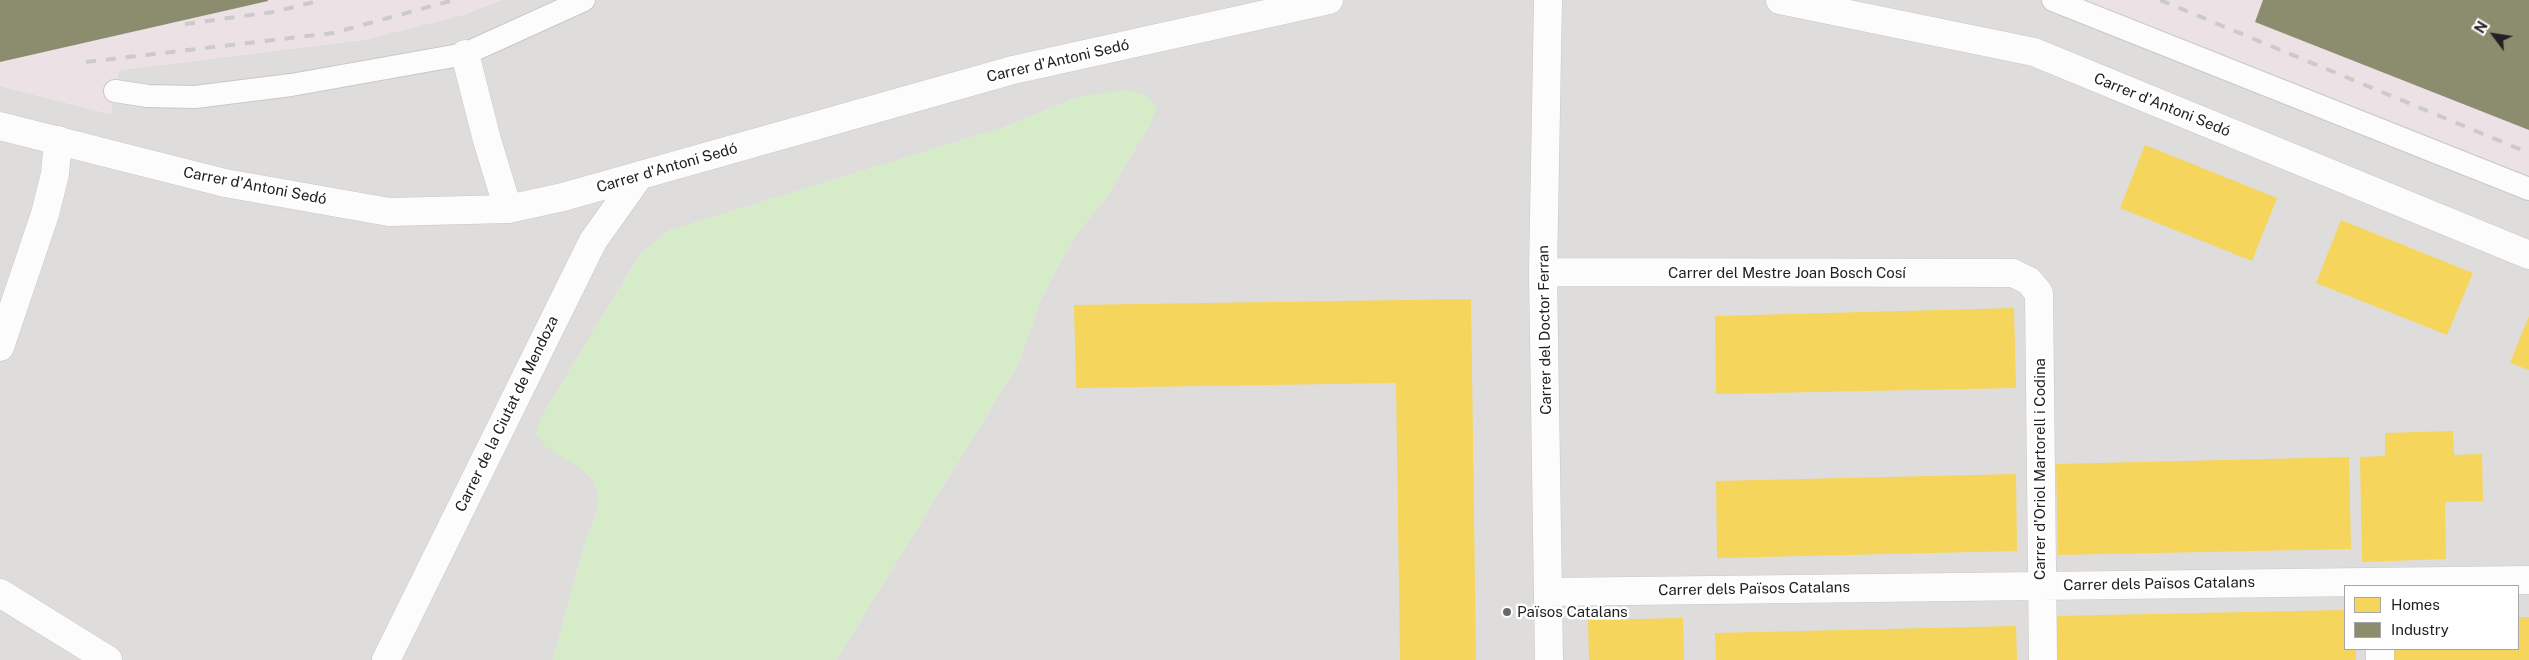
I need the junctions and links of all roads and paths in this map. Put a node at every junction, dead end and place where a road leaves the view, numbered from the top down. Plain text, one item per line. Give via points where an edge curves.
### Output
1 (584, 0) edge
2 (1329, 0) edge
3 (1548, 0) edge
4 (1780, 0) edge
5 (2053, 0) edge
6 (465, 54) junction
7 (115, 91) dead end
8 (0, 126) edge
9 (58, 140) junction
10 (640, 175) junction
11 (2529, 190) edge
12 (508, 209) junction
13 (2529, 256) edge
14 (1543, 272) junction
15 (2029, 281) joint
16 (0, 347) edge
17 (2529, 580) edge
18 (2373, 583) edge
19 (2041, 586) junction
20 (1548, 592) junction
21 (0, 593) edge
22 (108, 660) edge
23 (386, 660) edge
24 (1549, 660) edge
25 (2043, 660) edge

1 - 6 lane
2 - 10 street, Carrer d'Antoni Sedó via 1012,70
3 - 14 street, Carrer del Doctor Ferran
4 - 13 street, Carrer d'Antoni Sedó via 2034,52
5 - 11 lane
6 - 7 lane via 291,86 196,97 148,96
6 - 12 street
8 - 9 street, Carrer d'Antoni Sedó
9 - 12 street, Carrer d'Antoni Sedó via 225,183 389,212
9 - 16 street via 55,174 45,214
10 - 12 street, Carrer d'Antoni Sedó
10 - 23 street, Carrer de la Ciutat de Mendoza via 592,241
14 - 15 street, Carrer del Mestre Joan Bosch Cosí via 2013,273
14 - 20 street, Carrer del Doctor Ferran
15 - 19 street, Carrer d'Oriol Martorell i Codina via 2039,293
17 - 18 street, Carrer dels Països Catalans
18 - 19 street, Carrer dels Països Catalans
19 - 20 street, Carrer dels Països Catalans
19 - 25 street, Carrer d'Oriol Martorell i Codina
20 - 24 street, Carrer del Doctor Ferran
21 - 22 street

